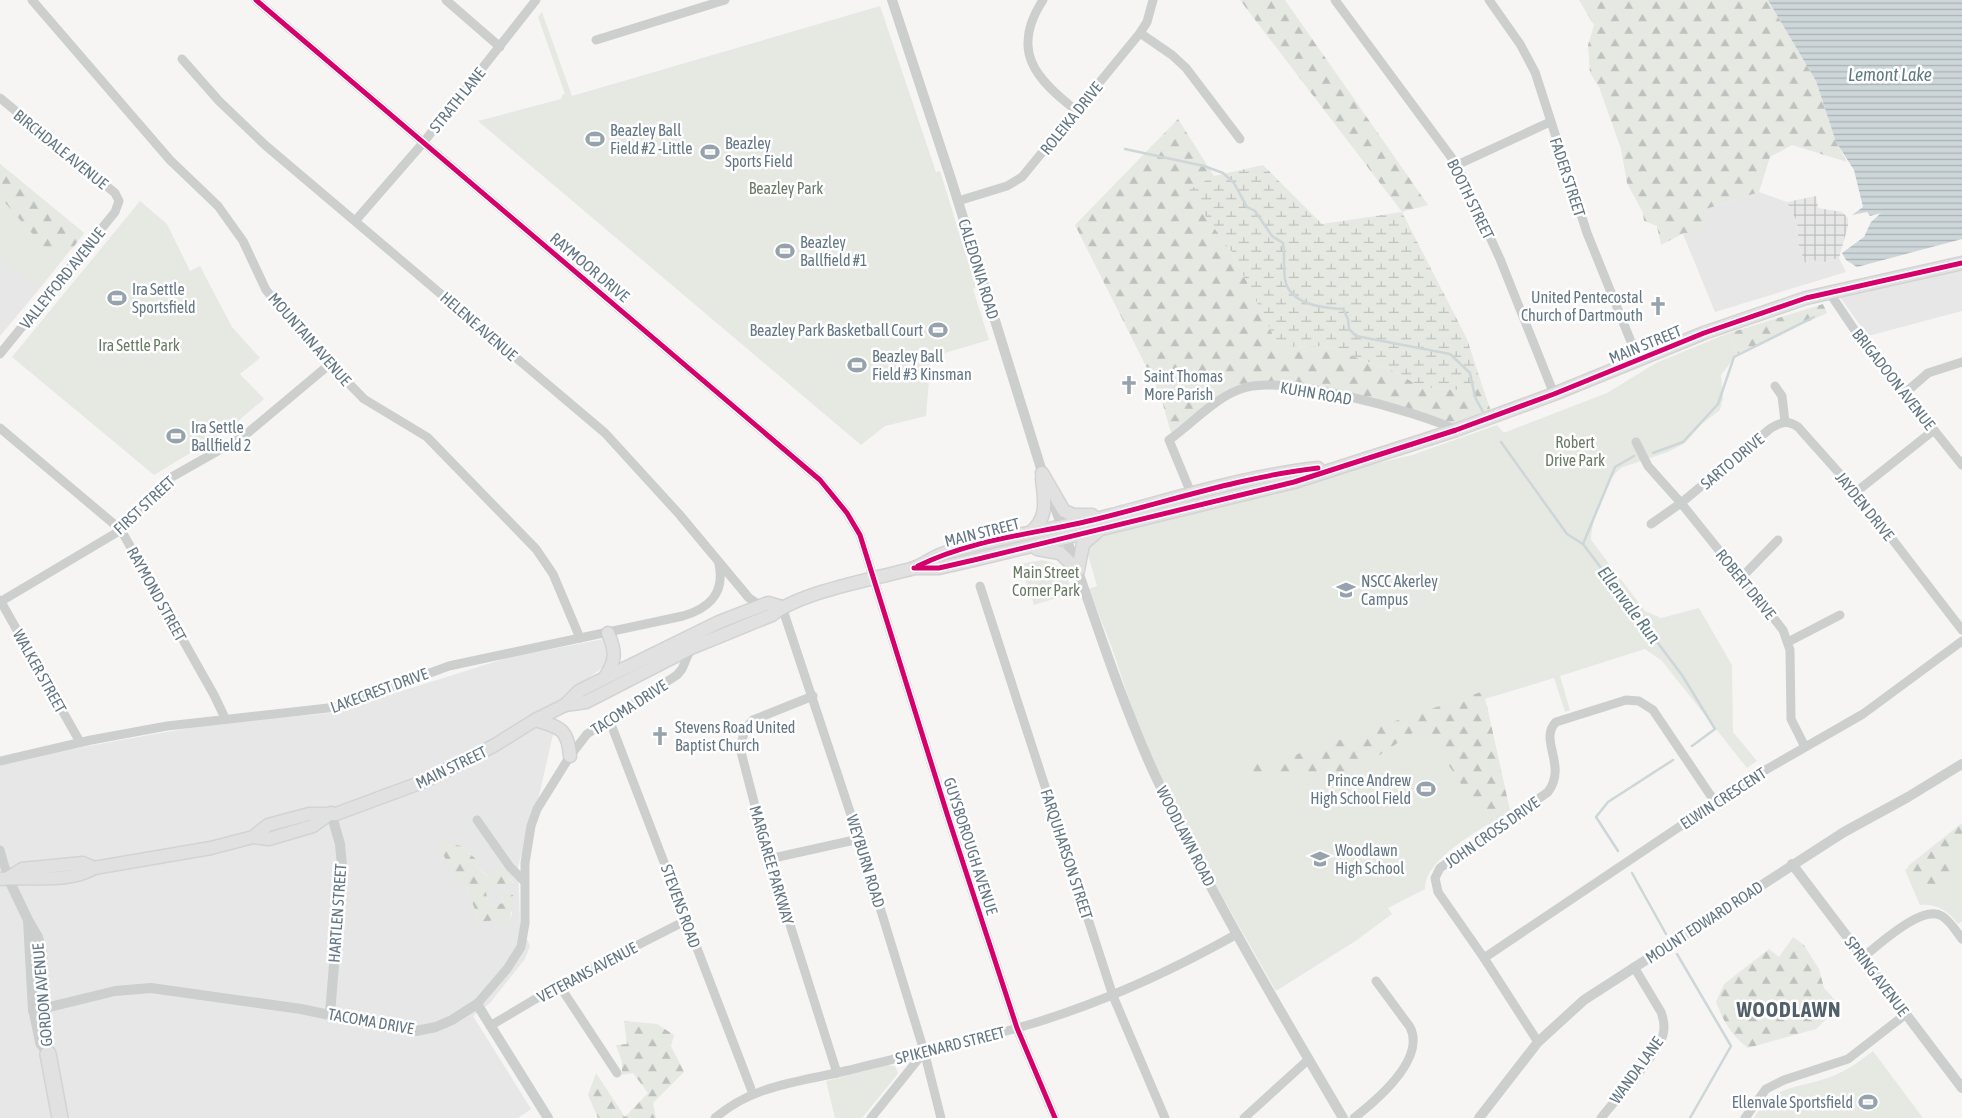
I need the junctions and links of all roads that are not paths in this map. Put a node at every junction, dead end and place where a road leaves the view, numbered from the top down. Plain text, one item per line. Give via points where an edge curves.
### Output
1 (32, 0) edge
2 (256, 0) edge
3 (446, 0) edge
4 (536, 0) edge
5 (725, 0) edge
6 (892, 0) edge
7 (1043, 0) edge
8 (1153, 0) edge
9 (1334, 0) edge
10 (1489, 0) edge
11 (1140, 33) junction
12 (596, 40) dead end
13 (500, 47) junction
14 (182, 59) dead end
15 (0, 98) edge
16 (1077, 111) junction
17 (1550, 122) junction
18 (1240, 139) dead end
19 (423, 143) junction
20 (1457, 165) junction
21 (119, 201) joint
22 (958, 202) junction
23 (356, 220) junction
24 (1962, 263) edge
25 (1829, 292) junction
26 (0, 354) edge
27 (1638, 359) junction
28 (1962, 362) edge
29 (330, 364) junction
30 (1775, 386) dead end
31 (1904, 393) junction
32 (1554, 394) junction
33 (1785, 422) junction
34 (0, 428) edge
35 (1456, 430) junction
36 (1934, 430) junction
37 (1636, 442) dead end
38 (1962, 465) edge
39 (1042, 473) junction
40 (1856, 492) junction
41 (1194, 499) junction
42 (1681, 503) junction
43 (1109, 516) junction
44 (1651, 524) dead end
45 (1101, 529) junction
46 (121, 530) junction
47 (1031, 532) junction
48 (1065, 532) junction
49 (1778, 540) dead end
50 (1027, 548) junction
51 (719, 564) junction
52 (914, 568) junction
53 (1078, 570) junction
54 (1741, 578) junction
55 (872, 579) junction
56 (980, 586) dead end
57 (0, 601) edge
58 (762, 606) junction
59 (782, 607) junction
60 (1840, 615) dead end
61 (1962, 630) edge
62 (608, 633) junction
63 (580, 638) junction
64 (1962, 640) edge
65 (1788, 642) junction
66 (691, 648) junction
67 (604, 678) junction
68 (813, 696) junction
69 (565, 705) junction
70 (225, 718) junction
71 (609, 719) junction
72 (535, 720) junction
73 (80, 742) junction
74 (1805, 746) junction
75 (570, 756) junction
76 (0, 761) edge
77 (1962, 764) edge
78 (1715, 802) junction
79 (331, 813) junction
80 (477, 820) dead end
81 (859, 839) junction
82 (0, 850) edge
83 (769, 859) junction
84 (1792, 864) junction
85 (4, 879) edge
86 (524, 881) junction
87 (28, 920) junction
88 (685, 921) junction
89 (1237, 934) junction
90 (1962, 939) edge
91 (1862, 957) junction
92 (1484, 958) junction
93 (1634, 967) junction
94 (1376, 981) dead end
95 (559, 985) junction
96 (1113, 996) junction
97 (477, 1004) junction
98 (45, 1009) junction
99 (33, 1011) junction
100 (330, 1014) junction
101 (1906, 1014) junction
102 (490, 1026) junction
103 (1017, 1028) junction
104 (1538, 1042) junction
105 (924, 1051) junction
106 (48, 1054) junction
107 (1309, 1059) junction
108 (618, 1073) dead end
109 (837, 1073) junction
110 (1962, 1088) edge
111 (753, 1094) junction
112 (60, 1118) edge
113 (548, 1118) edge
114 (715, 1118) edge
115 (871, 1118) edge
116 (941, 1118) edge
117 (1055, 1118) edge
118 (1164, 1118) edge
119 (1244, 1118) edge
120 (1343, 1118) edge
121 (1354, 1118) edge
122 (1479, 1118) edge
123 (1601, 1118) edge
124 (1745, 1118) edge

1 - 29 street, MOUNTAIN AVENUE via 170,160 218,206 243,240 266,290
2 - 19 street, RAYMOOR DRIVE
3 - 13 street
4 - 13 street, STRATH LANE
5 - 12 street
6 - 22 street, CALEDONIA ROAD
7 - 16 street via 1028,29 1030,60 1042,80
8 - 11 street, ROLEIKA DRIVE
9 - 20 street, BOOTH STREET
10 - 17 street, FADER STREET via 1524,51
11 - 16 street, ROLEIKA DRIVE
11 - 18 street via 1186,68
13 - 19 street, STRATH LANE
14 - 23 street, HELENE AVENUE via 265,146
15 - 21 street, BIRCHDALE AVENUE via 115,193
16 - 22 street, ROLEIKA DRIVE via 1018,180
17 - 20 street
17 - 27 street, FADER STREET via 1586,233
19 - 23 street, STRATH LANE
19 - 55 street, RAYMOOR DRIVE via 820,480 854,523
20 - 32 street, BOOTH STREET via 1500,259
21 - 26 street, VALLEYFORD AVENUE via 117,210
22 - 39 street, CALEDONIA ROAD
23 - 51 street, HELENE AVENUE via 605,433 679,514
24 - 25 main road, MAIN STREET
25 - 27 main road, MAIN STREET via 1741,320
25 - 31 street, BRIGADOON AVENUE via 1860,338
27 - 32 main road, MAIN STREET
28 - 31 street via 1931,372
29 - 46 street, FIRST STREET via 244,436 170,478
29 - 63 street, MOUNTAIN AVENUE via 364,399 427,437 536,548 553,574
30 - 33 street via 1782,396
31 - 36 street, BRIGADOON AVENUE
32 - 35 main road, MAIN STREET
33 - 40 street, JAYDEN DRIVE via 1798,426
33 - 42 street, SARTO DRIVE via 1772,428
34 - 46 street, RAYMOND STREET
35 - 41 main road, MAIN STREET via 1342,466 1290,471
35 - 41 street, KUHN ROAD via 1436,421 1312,388 1274,385 1244,388 1219,402 1168,440
36 - 38 street, BRIGADOON AVENUE
36 - 40 street
37 - 42 street, ROBERT DRIVE via 1648,466
39 - 43 main road via 1064,511 1074,515
39 - 47 main road via 1044,513 1041,523
39 - 48 street, CALEDONIA ROAD
40 - 61 street, JAYDEN DRIVE
41 - 43 main road, MAIN STREET
41 - 45 main road, MAIN STREET
42 - 44 street, SARTO DRIVE
42 - 54 street, ROBERT DRIVE
43 - 48 main road, MAIN STREET
45 - 48 main road, MAIN STREET
45 - 53 main road via 1083,544
46 - 57 street, FIRST STREET
46 - 70 street, RAYMOND STREET
47 - 48 main road, MAIN STREET
47 - 52 main road, MAIN STREET via 944,553
48 - 50 main road, MAIN STREET
48 - 53 street, WOODLAWN ROAD
49 - 54 street
50 - 52 main road, MAIN STREET via 939,568
50 - 53 main road via 1060,553
51 - 58 street, HELENE AVENUE via 749,598
51 - 62 street, LAKECREST DRIVE via 721,578 715,599 702,609
52 - 55 main road, MAIN STREET
53 - 89 street, WOODLAWN ROAD via 1105,652 1154,773
54 - 65 street, ROBERT DRIVE via 1780,626
55 - 59 main road, MAIN STREET
55 - 103 street, GUYSBOROUGH AVENUE
56 - 96 street, FARQUHARSON STREET
57 - 73 street, WALKER STREET
58 - 59 main road, MAIN STREET via 768,603
58 - 67 main road, MAIN STREET via 704,629
59 - 66 main road, MAIN STREET via 772,615
59 - 68 street, WEYBURN ROAD
60 - 65 street
62 - 63 street, LAKECREST DRIVE
62 - 67 main road via 615,657 614,665
63 - 70 street, LAKECREST DRIVE via 444,667 337,707
64 - 74 street, ELWIN CRESCENT via 1863,714
65 - 74 street, ROBERT DRIVE via 1792,669 1791,719
66 - 69 main road, MAIN STREET via 586,702
66 - 71 street, TACOMA DRIVE via 677,675
67 - 69 main road, MAIN STREET via 579,691
68 - 81 street, WEYBURN ROAD
68 - 83 street, MARGAREE PARKWAY via 759,716 745,729 740,741
69 - 72 main road, MAIN STREET
70 - 73 street, LAKECREST DRIVE
71 - 75 street, TACOMA DRIVE via 587,734
71 - 88 street, STEVENS ROAD
72 - 75 main road via 556,726 563,732 569,742
72 - 79 main road, MAIN STREET via 425,781 357,807
73 - 76 street, LAKECREST DRIVE
74 - 78 street, ELWIN CRESCENT
75 - 86 street, TACOMA DRIVE via 537,808 524,863
77 - 84 street, MOUNT EDWARD ROAD
78 - 92 street, ELWIN CRESCENT
78 - 92 street, JOHN CROSS DRIVE via 1653,710 1644,703 1626,700 1556,722 1549,737 1556,776 1548,792 1444,864 1435,878 1438,892
79 - 85 main road, MAIN STREET via 309,814 268,825 254,837 211,848 94,868 84,874
79 - 100 street, HARTLEN STREET via 340,844 342,866
80 - 86 street via 510,867
81 - 83 street
81 - 105 street, WEYBURN ROAD
82 - 85 street
83 - 109 street, MARGAREE PARKWAY
84 - 91 street, SPRING AVENUE
84 - 93 street, MOUNT EDWARD ROAD
85 - 87 street, GORDON AVENUE
86 - 97 street, TACOMA DRIVE via 525,923 521,947
87 - 98 street, GORDON AVENUE via 38,936 42,954
87 - 99 street, GORDON AVENUE
88 - 95 street, VETERANS AVENUE
88 - 111 street, STEVENS ROAD
89 - 96 street, SPIKENARD STREET via 1156,978
89 - 107 street, WOODLAWN ROAD
90 - 91 street via 1946,919 1928,913 1912,920
91 - 101 street, SPRING AVENUE
92 - 104 street, JOHN CROSS DRIVE
93 - 104 street, MOUNT EDWARD ROAD via 1584,1000
93 - 123 street, WANDA LANE via 1661,1012 1664,1020 1662,1037
94 - 121 street via 1410,1027 1414,1044 1388,1090
95 - 102 street, VETERANS AVENUE
95 - 108 street
96 - 103 street, SPIKENARD STREET
96 - 118 street, FARQUHARSON STREET
97 - 100 street, TACOMA DRIVE via 452,1020 416,1031
97 - 102 street
98 - 99 street, TACOMA DRIVE
98 - 100 street, TACOMA DRIVE via 139,988 173,990
98 - 106 street, GORDON AVENUE
99 - 106 street, GORDON AVENUE via 40,1044
101 - 110 street, SPRING AVENUE
101 - 124 street via 1848,1059 1772,1085 1760,1095
102 - 113 street
103 - 105 street, SPIKENARD STREET
103 - 117 street, GUYSBOROUGH AVENUE
104 - 122 street, MOUNT EDWARD ROAD
105 - 109 street, SPIKENARD STREET
105 - 115 street
105 - 116 street, WEYBURN ROAD
106 - 112 highway
107 - 119 street
107 - 120 street, WOODLAWN ROAD
109 - 111 street, SPIKENARD STREET via 799,1079
111 - 114 street, SPIKENARD STREET

